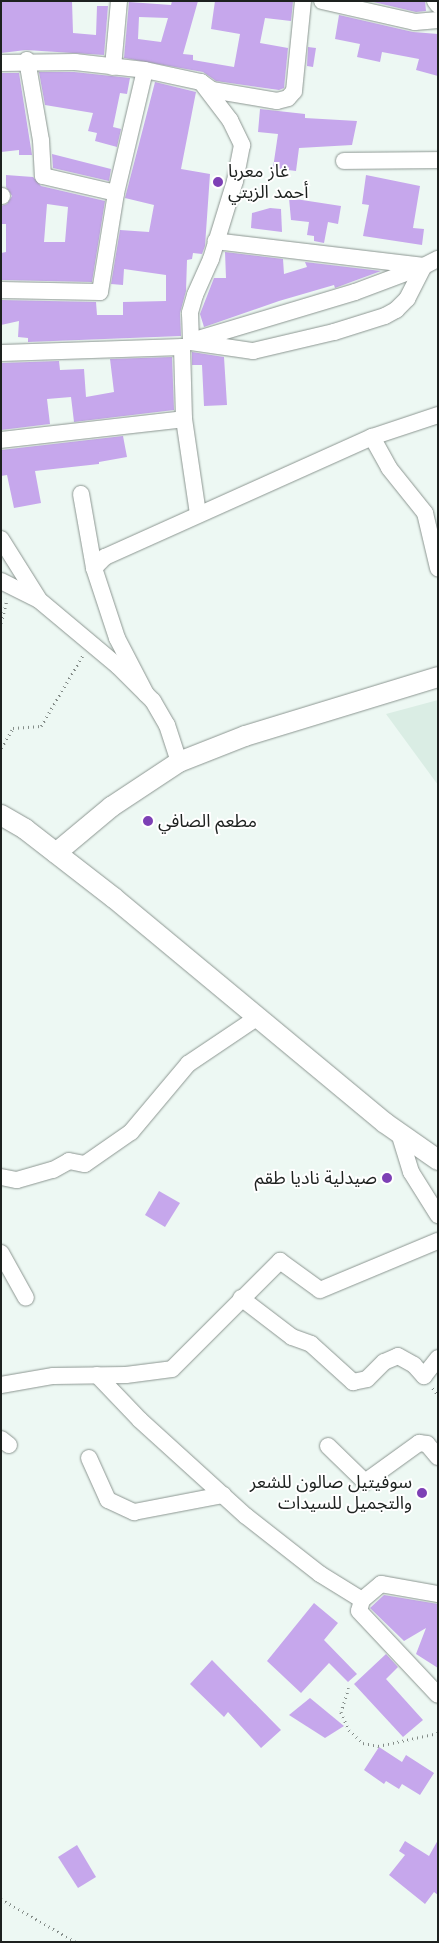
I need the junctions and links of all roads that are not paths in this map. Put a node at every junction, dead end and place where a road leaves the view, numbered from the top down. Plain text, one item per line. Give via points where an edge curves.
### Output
1 (119, 1) edge
2 (303, 1) edge
3 (322, 1) edge
4 (435, 1) edge
5 (438, 5) edge
6 (438, 20) edge
7 (27, 60) junction
8 (1, 63) edge
9 (114, 67) junction
10 (145, 70) junction
11 (202, 82) junction
12 (438, 160) edge
13 (344, 161) dead end
14 (116, 193) junction
15 (215, 241) junction
16 (431, 263) edge
17 (1, 290) edge
18 (186, 344) junction
19 (1, 353) edge
20 (438, 415) edge
21 (184, 419) junction
22 (372, 437) junction
23 (1, 440) edge
24 (81, 494) dead end
25 (198, 514) junction
26 (1, 538) edge
27 (94, 568) junction
28 (438, 568) edge
29 (5, 583) edge
30 (39, 600) junction
31 (438, 677) edge
32 (146, 694) junction
33 (179, 762) junction
34 (1, 815) edge
35 (56, 852) junction
36 (258, 1016) junction
37 (398, 1133) junction
38 (438, 1160) edge
39 (1, 1177) edge
40 (438, 1215) edge
41 (438, 1241) edge
42 (1, 1253) edge
43 (26, 1298) dead end
44 (241, 1298) junction
45 (438, 1358) edge
46 (97, 1375) junction
47 (1, 1385) edge
48 (328, 1446) dead end
49 (438, 1457) edge
50 (89, 1458) dead end
51 (223, 1495) junction
52 (438, 1594) edge
53 (362, 1600) junction
54 (438, 1696) edge

1 - 9 street
2 - 11 street via 294,91 288,98 277,101 212,90
3 - 6 street via 405,20
4 - 5 street
7 - 8 street
7 - 9 street
7 - 14 street via 41,140 43,176
9 - 10 street
10 - 11 street
10 - 14 street
11 - 15 street via 230,120 242,145 235,182
12 - 13 street
14 - 17 street via 100,292
15 - 16 street
15 - 18 street via 190,314
16 - 18 street via 355,292
16 - 18 street via 407,299 385,316 253,351
18 - 19 street
18 - 21 street
20 - 22 street
21 - 23 street
21 - 25 street
22 - 25 street
22 - 28 street via 389,468 425,513
24 - 27 street
25 - 27 street via 105,557
26 - 30 street
27 - 32 street via 117,638
29 - 30 street
30 - 32 street
31 - 33 main road via 253,733
32 - 33 street via 167,725
33 - 35 main road via 111,807
34 - 35 main road
35 - 36 main road
36 - 37 main road
36 - 39 street via 188,1064 131,1132 85,1164 69,1160 53,1170 17,1180
37 - 38 main road
37 - 40 street via 411,1172
41 - 44 street via 320,1290 280,1261
42 - 43 street
44 - 45 street via 292,1337 310,1344 353,1382 367,1379 384,1362 398,1356 414,1365 424,1376
44 - 46 street via 172,1370
46 - 47 street via 53,1376
46 - 51 street via 140,1420
48 - 49 street via 365,1482 419,1443 427,1444
50 - 51 street via 108,1500 134,1512
51 - 53 street via 320,1574
52 - 53 street via 381,1584
53 - 54 street via 359,1611

